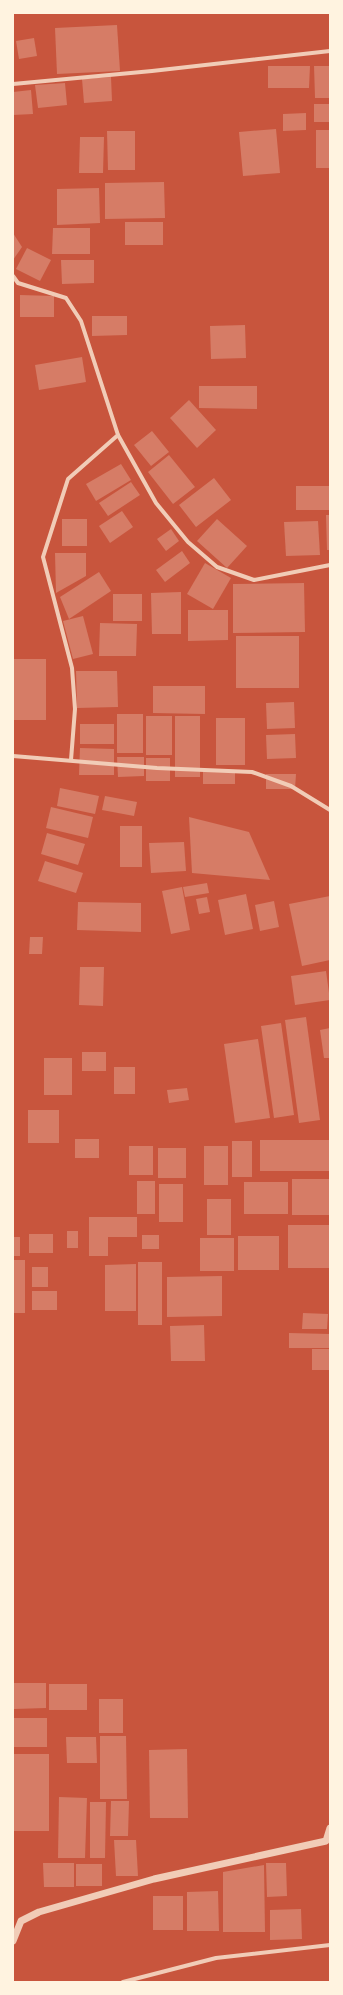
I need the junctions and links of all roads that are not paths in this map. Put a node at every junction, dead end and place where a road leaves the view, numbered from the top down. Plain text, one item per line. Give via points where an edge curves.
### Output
1 (330, 51) edge
2 (13, 84) edge
3 (13, 276) edge
4 (118, 434) junction
5 (330, 565) edge
6 (13, 756) edge
7 (71, 760) junction
8 (330, 810) edge
9 (330, 1828) edge
10 (13, 1941) edge
11 (330, 1945) edge
12 (122, 1982) edge

1 - 2 street
3 - 4 street via 18,283 66,298 81,321
4 - 5 street via 156,503 188,542 217,567 254,580
4 - 7 street via 68,479 43,557 72,668 75,709
6 - 7 street
7 - 8 street via 157,768 252,772 291,786
9 - 10 street via 326,1841 154,1879 39,1912 20,1921
11 - 12 street via 216,1958

